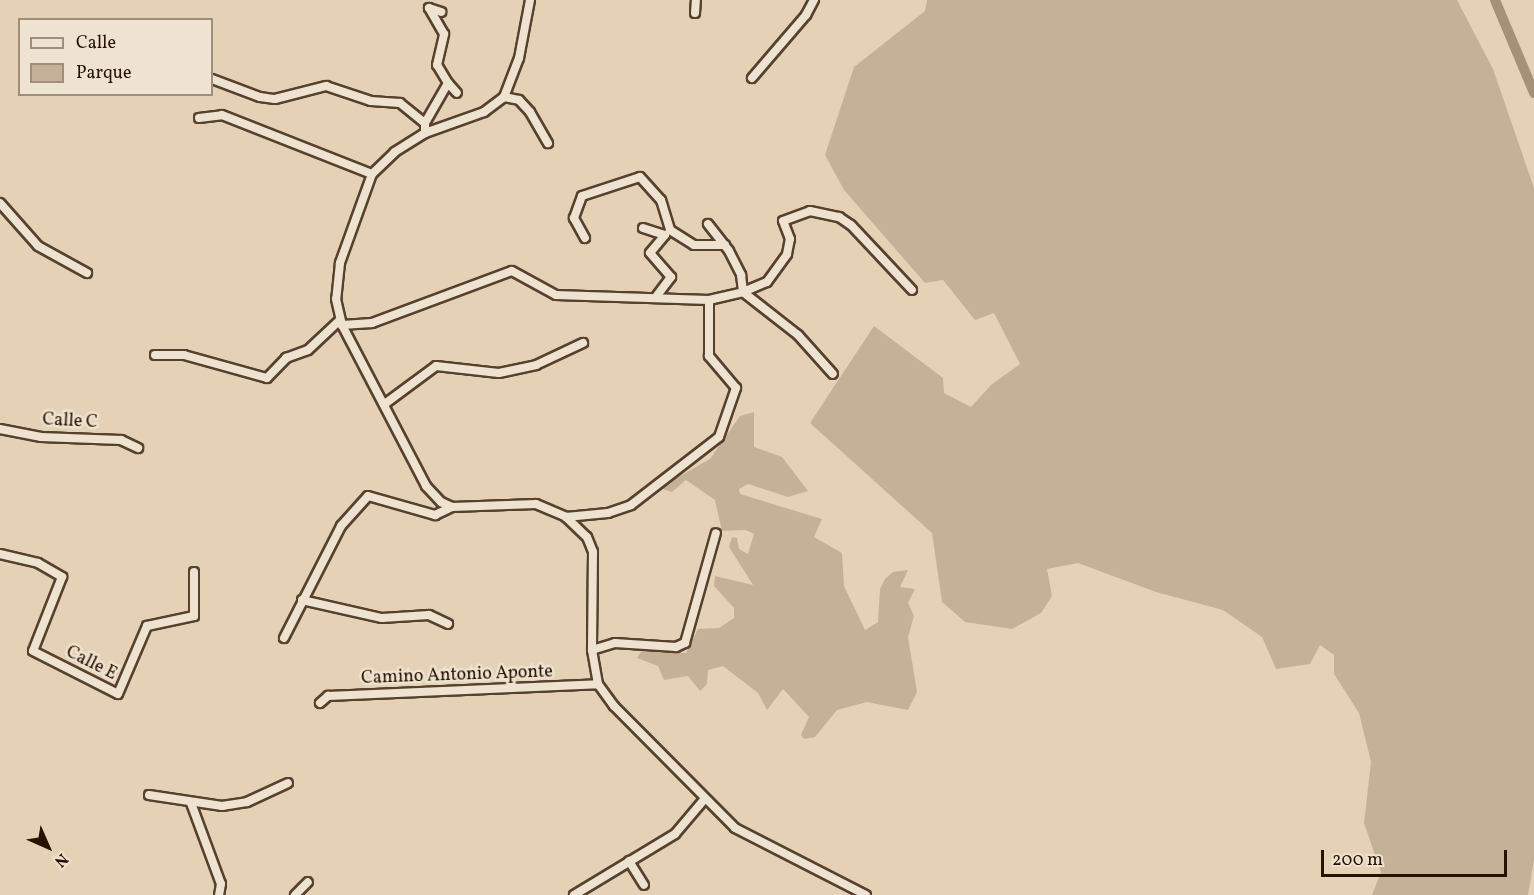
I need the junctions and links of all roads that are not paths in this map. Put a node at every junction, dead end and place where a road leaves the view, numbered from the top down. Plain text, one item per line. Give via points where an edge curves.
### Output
1 (530, 0) edge
2 (696, 0) edge
3 (814, 0) edge
4 (441, 12) dead end
5 (694, 13) dead end
6 (752, 78) dead end
7 (213, 79) edge
8 (448, 83) junction
9 (458, 93) dead end
10 (504, 97) junction
11 (199, 118) dead end
12 (425, 123) junction
13 (425, 133) junction
14 (548, 143) dead end
15 (372, 174) junction
16 (0, 203) edge
17 (708, 224) dead end
18 (643, 228) dead end
19 (585, 238) dead end
20 (725, 245) junction
21 (87, 273) dead end
22 (912, 291) dead end
23 (743, 292) junction
24 (656, 297) junction
25 (709, 300) junction
26 (341, 322) junction
27 (583, 343) dead end
28 (155, 355) dead end
29 (833, 374) dead end
30 (386, 403) junction
31 (0, 429) edge
32 (138, 448) dead end
33 (452, 507) junction
34 (566, 517) junction
35 (716, 534) dead end
36 (0, 554) edge
37 (194, 572) dead end
38 (302, 600) junction
39 (448, 624) dead end
40 (284, 638) dead end
41 (592, 650) junction
42 (598, 684) junction
43 (320, 703) dead end
44 (288, 783) dead end
45 (149, 795) dead end
46 (703, 801) junction
47 (191, 803) junction
48 (629, 861) junction
49 (308, 882) dead end
50 (644, 885) dead end
51 (219, 895) edge
52 (295, 895) edge
53 (574, 895) edge
54 (866, 895) edge

1 - 10 street via 519,58
2 - 5 street
3 - 6 street via 806,15
4 - 8 street via 429,8 444,34 437,65
7 - 12 street via 275,99 326,86 371,101 400,103
8 - 9 street
8 - 12 street
10 - 13 street via 484,112
10 - 14 street via 519,100
11 - 15 street via 222,116
12 - 13 street
13 - 15 street via 395,152
15 - 26 street via 340,263 336,299
16 - 21 street via 38,246
17 - 20 street
18 - 24 street via 665,235 650,254 671,277
19 - 20 street via 574,218 582,196 640,177 661,200 670,230 694,245
20 - 23 street via 741,276
22 - 23 street via 839,217 810,211 783,221 790,239 787,254 767,282
23 - 25 street
23 - 29 street via 798,335
24 - 25 street
24 - 26 street via 556,295 512,271 372,322
25 - 34 street via 709,356 736,388 720,437 631,505 608,513
26 - 28 street via 308,350 286,358 267,378 184,355
26 - 30 street
27 - 30 street via 536,365 499,373 436,366
30 - 33 street via 426,486
31 - 32 street, Calle C via 41,437 121,440
33 - 34 street via 536,504
33 - 38 street via 435,515 368,496 341,526
34 - 41 street via 587,537 593,552
35 - 41 street via 685,643 676,647 615,643
36 - 37 street, Calle E via 38,563 62,577 33,651 118,694 147,626 194,616
38 - 39 street via 382,618 429,615
38 - 40 street
41 - 42 street
42 - 43 street, Camino Antonio Aponte via 328,696
42 - 46 street
44 - 47 street via 247,802
45 - 47 street
46 - 48 street via 675,834
46 - 54 street via 765,846
47 - 51 street via 221,884
48 - 50 street
48 - 53 street
49 - 52 street

